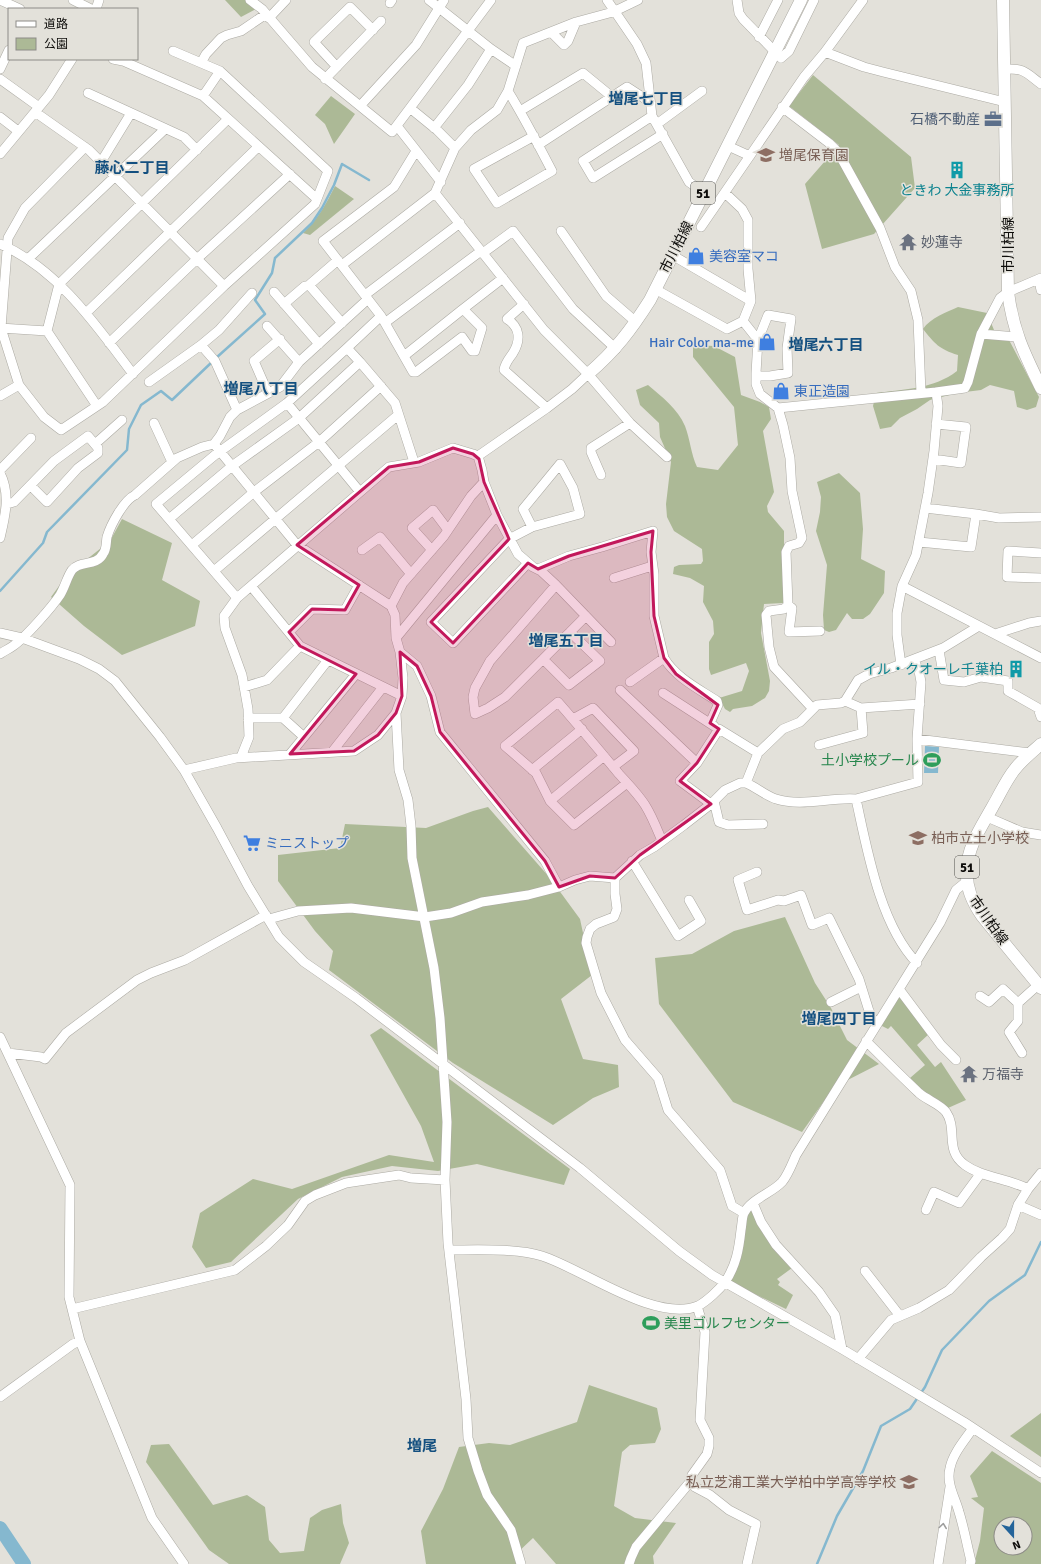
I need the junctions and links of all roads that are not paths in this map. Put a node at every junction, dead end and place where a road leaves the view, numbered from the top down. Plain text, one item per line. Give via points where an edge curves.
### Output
1 (0, 0) edge
2 (72, 0) edge
3 (250, 0) edge
4 (286, 0) edge
5 (429, 0) edge
6 (491, 0) edge
7 (607, 0) edge
8 (638, 0) edge
9 (737, 0) edge
10 (778, 0) edge
11 (801, 0) edge
12 (814, 0) edge
13 (863, 0) edge
14 (1003, 0) edge
15 (442, 4) edge
16 (18, 8) edge
17 (89, 8) edge
18 (614, 12) junction
19 (268, 16) junction
20 (381, 21) dead end
21 (576, 22) junction
22 (373, 30) junction
23 (468, 30) junction
24 (551, 32) junction
25 (759, 37) junction
26 (491, 49) junction
27 (173, 50) dead end
28 (8, 52) edge
29 (825, 52) junction
30 (775, 53) junction
31 (71, 60) edge
32 (118, 60) edge
33 (201, 63) junction
34 (516, 66) junction
35 (337, 67) junction
36 (0, 69) edge
37 (1005, 69) junction
38 (220, 71) junction
39 (0, 79) edge
40 (325, 79) junction
41 (1041, 84) edge
42 (508, 91) junction
43 (702, 91) dead end
44 (88, 93) dead end
45 (203, 96) junction
46 (611, 96) junction
47 (650, 102) junction
48 (1006, 102) junction
49 (360, 106) junction
50 (782, 107) junction
51 (410, 108) junction
52 (37, 110) junction
53 (520, 111) junction
54 (131, 113) junction
55 (652, 116) junction
56 (0, 117) edge
57 (228, 119) junction
58 (657, 124) junction
59 (397, 126) junction
60 (165, 128) junction
61 (434, 128) junction
62 (18, 132) junction
63 (663, 134) junction
64 (534, 136) junction
65 (538, 145) junction
66 (728, 146) junction
67 (86, 147) junction
68 (258, 147) junction
69 (455, 148) junction
70 (197, 150) junction
71 (416, 151) junction
72 (0, 154) edge
73 (750, 156) junction
74 (102, 162) junction
75 (290, 174) junction
76 (115, 176) junction
77 (441, 182) junction
78 (703, 192) junction
79 (725, 193) junction
80 (435, 194) junction
81 (318, 199) junction
82 (143, 203) junction
83 (460, 223) junction
84 (701, 228) dead end
85 (170, 231) junction
86 (561, 231) dead end
87 (4, 245) edge
88 (482, 252) junction
89 (672, 255) junction
90 (29, 258) junction
91 (198, 258) junction
92 (340, 262) junction
93 (503, 278) junction
94 (1040, 279) edge
95 (59, 284) junction
96 (309, 285) junction
97 (224, 286) junction
98 (655, 289) junction
99 (1041, 290) edge
100 (274, 292) dead end
101 (1008, 292) junction
102 (252, 293) dead end
103 (367, 297) junction
104 (751, 300) junction
105 (284, 304) junction
106 (524, 304) junction
107 (463, 309) junction
108 (86, 313) junction
109 (383, 319) junction
110 (743, 321) junction
111 (636, 322) junction
112 (342, 323) junction
113 (267, 326) dead end
114 (0, 328) edge
115 (47, 331) junction
116 (981, 334) junction
117 (1017, 337) junction
118 (280, 339) junction
119 (758, 340) junction
120 (109, 343) junction
121 (319, 344) junction
122 (201, 345) junction
123 (347, 348) junction
124 (616, 349) junction
125 (404, 356) junction
126 (299, 362) junction
127 (360, 362) junction
128 (132, 374) junction
129 (588, 374) junction
130 (756, 376) junction
131 (149, 382) dead end
132 (19, 385) junction
133 (381, 386) junction
134 (1041, 388) edge
135 (936, 392) junction
136 (268, 393) junction
137 (921, 393) junction
138 (0, 396) edge
139 (286, 403) junction
140 (97, 406) junction
141 (547, 408) junction
142 (778, 408) junction
143 (237, 410) junction
144 (398, 414) junction
145 (299, 418) junction
146 (122, 420) dead end
147 (154, 423) dead end
148 (630, 423) junction
149 (936, 424) junction
150 (31, 438) dead end
151 (319, 442) junction
152 (95, 444) junction
153 (214, 444) junction
154 (220, 452) junction
155 (478, 456) junction
156 (667, 457) dead end
157 (933, 459) junction
158 (172, 462) junction
159 (414, 462) junction
160 (232, 466) junction
161 (339, 466) junction
162 (0, 474) edge
163 (601, 475) dead end
164 (484, 482) junction
165 (31, 486) junction
166 (254, 492) junction
167 (360, 492) junction
168 (7, 504) junction
169 (925, 508) junction
170 (497, 514) junction
171 (976, 514) junction
172 (1041, 517) edge
173 (2, 518) edge
174 (169, 519) junction
175 (275, 519) junction
176 (532, 527) junction
177 (448, 530) junction
178 (0, 538) edge
179 (509, 539) junction
180 (919, 542) junction
181 (192, 545) junction
182 (297, 545) junction
183 (362, 550) dead end
184 (432, 550) junction
185 (1041, 553) edge
186 (528, 563) junction
187 (652, 566) junction
188 (538, 569) junction
189 (214, 571) junction
190 (411, 574) junction
191 (614, 578) dead end
192 (1041, 578) edge
193 (359, 585) junction
194 (556, 585) junction
195 (251, 586) junction
196 (902, 586) junction
197 (237, 598) junction
198 (788, 605) junction
199 (391, 606) junction
200 (586, 616) junction
201 (1041, 621) edge
202 (980, 626) junction
203 (820, 631) dead end
204 (289, 632) junction
205 (570, 632) junction
206 (0, 633) edge
207 (995, 634) junction
208 (22, 638) junction
209 (396, 638) junction
210 (611, 642) dead end
211 (300, 646) junction
212 (939, 650) junction
213 (400, 652) junction
214 (0, 654) edge
215 (664, 658) junction
216 (1041, 658) edge
217 (543, 659) junction
218 (328, 660) junction
219 (914, 660) junction
220 (901, 665) junction
221 (356, 674) junction
222 (630, 682) dead end
223 (244, 687) junction
224 (383, 687) junction
225 (620, 690) dead end
226 (663, 693) dead end
227 (402, 696) junction
228 (845, 701) junction
229 (920, 704) junction
230 (861, 708) junction
231 (812, 709) junction
232 (396, 714) junction
233 (1041, 717) edge
234 (248, 718) junction
235 (283, 718) junction
236 (573, 719) junction
237 (710, 723) junction
238 (582, 729) junction
239 (719, 729) junction
240 (304, 737) junction
241 (917, 738) junction
242 (1041, 744) edge
243 (819, 745) dead end
244 (332, 752) junction
245 (758, 753) junction
246 (1030, 753) junction
247 (290, 754) junction
248 (604, 756) junction
249 (241, 757) junction
250 (697, 763) junction
251 (614, 767) junction
252 (184, 770) junction
253 (532, 770) junction
254 (626, 783) junction
255 (746, 783) junction
256 (856, 799) junction
257 (550, 801) junction
258 (712, 802) junction
259 (987, 817) junction
260 (763, 824) dead end
261 (1041, 835) edge
262 (662, 841) junction
263 (632, 861) junction
264 (757, 872) dead end
265 (616, 878) junction
266 (967, 881) junction
267 (559, 887) junction
268 (689, 900) dead end
269 (267, 917) junction
270 (424, 917) junction
271 (916, 963) junction
272 (861, 987) junction
273 (1039, 987) edge
274 (900, 989) junction
275 (980, 996) dead end
276 (831, 1002) dead end
277 (1018, 1003) junction
278 (876, 1026) junction
279 (0, 1036) edge
280 (866, 1042) junction
281 (8, 1053) junction
282 (1022, 1053) dead end
283 (956, 1060) dead end
284 (443, 1064) junction
285 (981, 1173) junction
286 (1041, 1173) edge
287 (445, 1180) junction
288 (1028, 1189) junction
289 (753, 1203) junction
290 (1018, 1205) junction
291 (926, 1210) dead end
292 (744, 1213) junction
293 (1041, 1215) edge
294 (449, 1250) junction
295 (866, 1271) dead end
296 (724, 1282) junction
297 (697, 1306) junction
298 (72, 1309) junction
299 (900, 1316) junction
300 (80, 1341) junction
301 (842, 1349) junction
302 (858, 1359) junction
303 (0, 1397) edge
304 (973, 1428) junction
305 (1041, 1473) edge
306 (690, 1482) junction
307 (950, 1487) junction
308 (184, 1564) edge
309 (521, 1564) edge
310 (629, 1564) edge
311 (746, 1564) edge
312 (938, 1564) edge
313 (970, 1564) edge

1 - 16 street
2 - 17 street
3 - 19 street
4 - 19 street
5 - 15 street
6 - 23 street
7 - 18 street
8 - 18 street
9 - 25 street via 739,13
10 - 25 street
11 - 30 main road, 市川柏線 / 51
12 - 30 street via 786,54 781,58
13 - 29 street
14 - 37 main road, 市川柏線
15 - 23 street
15 - 49 street via 416,45
18 - 21 street
18 - 47 street via 637,44 646,63
19 - 33 street via 241,31 221,38
19 - 40 street
20 - 22 street
21 - 24 street
21 - 24 street via 564,45
22 - 35 street
22 - 35 street via 350,7 314,42
23 - 26 street
23 - 51 street
24 - 34 street via 522,43
25 - 30 street
26 - 34 street
26 - 61 street
27 - 33 street
28 - 36 street
29 - 48 street via 864,67
29 - 50 street
30 - 66 main road, 市川柏線 / 51
31 - 52 street
32 - 45 street
33 - 38 street
34 - 42 street
35 - 40 street
37 - 41 street via 1018,68
37 - 48 main road, 市川柏線
38 - 45 street
38 - 81 street via 328,171
39 - 52 street
40 - 49 street
42 - 53 street
42 - 69 street via 497,110 471,130
43 - 58 street
44 - 54 street
45 - 57 street
46 - 47 street via 626,87
46 - 53 street via 583,74
46 - 65 street
47 - 55 street
48 - 101 main road, 市川柏線
49 - 59 street via 392,132
50 - 73 street
50 - 137 street via 838,152 880,228 895,266 911,291 918,320
51 - 59 street
51 - 61 street
52 - 62 street
52 - 67 street
53 - 64 street
54 - 60 street
54 - 74 street
55 - 58 street
55 - 63 street via 583,162 593,178
56 - 62 street
57 - 68 street
57 - 70 street
58 - 63 street
59 - 71 street
60 - 70 street via 184,137
60 - 76 street
61 - 69 street
62 - 72 street
63 - 78 street via 689,182
64 - 65 street
64 - 65 street via 474,169 497,203 552,171
66 - 73 street
66 - 78 main road, 市川柏線 / 51
67 - 74 street
67 - 87 street via 25,208
68 - 75 street
68 - 85 street
69 - 77 street
70 - 82 street
71 - 77 street
71 - 92 street via 394,187 323,241
73 - 79 street
74 - 76 street
75 - 81 street
75 - 91 street
76 - 82 street
76 - 90 street
77 - 80 street
78 - 89 main road, 市川柏線 / 51
79 - 84 street
79 - 104 street via 742,209 748,220
80 - 83 street
80 - 92 street
81 - 97 street
82 - 85 street
82 - 95 street
83 - 88 street
83 - 103 street
85 - 91 street
85 - 108 street
86 - 111 street via 606,296
87 - 90 street
87 - 114 street
88 - 93 street
88 - 109 street
88 - 124 street via 513,232 573,309
89 - 98 main road, 市川柏線 / 51
89 - 104 street
90 - 95 street
91 - 97 street
91 - 120 street
92 - 96 street
92 - 103 street
93 - 106 street
93 - 107 street
94 - 99 street
94 - 101 street
95 - 108 street
95 - 115 street
96 - 105 street
96 - 112 street
97 - 128 street
98 - 110 street via 727,329
98 - 111 main road, 市川柏線 / 51
100 - 105 street
101 - 116 street via 1000,298
101 - 117 main road, 市川柏線
102 - 122 street
103 - 109 street
103 - 112 street
104 - 110 street
105 - 121 street
106 - 129 street via 544,330
106 - 141 street via 507,319 514,323 518,335 514,352 504,365 504,370
107 - 125 street
107 - 125 street via 482,328 475,351 472,351 462,337 416,372 413,372
108 - 120 street
109 - 123 street
109 - 125 street
110 - 119 street
111 - 124 main road, 市川柏線 / 51
112 - 121 street
113 - 118 street
114 - 115 street
114 - 132 street
115 - 140 street
116 - 117 street
116 - 135 street via 968,382 964,388
117 - 134 main road, 市川柏線
118 - 126 street
118 - 136 street via 254,361
119 - 130 street
119 - 130 street via 768,315 791,320 787,348 788,373
120 - 128 street
121 - 126 street
122 - 131 street
122 - 143 street via 215,361
123 - 127 street
123 - 139 street
124 - 129 main road, 市川柏線 / 51
126 - 136 street via 280,387
127 - 133 street
127 - 145 street
128 - 140 street
129 - 141 street
129 - 148 street
130 - 142 street via 760,394
132 - 138 street
132 - 140 street via 44,417 61,430
133 - 144 street via 395,404
133 - 151 street
135 - 137 street
135 - 149 street
136 - 143 street
137 - 142 street
139 - 145 street
139 - 154 street
141 - 155 street
142 - 198 street via 790,458 792,491 802,538 799,543 789,546 786,552
143 - 153 street
144 - 159 street
144 - 161 street
145 - 151 street
145 - 160 street
146 - 152 street
147 - 158 street
148 - 156 street
148 - 163 street via 591,448
149 - 157 street
149 - 157 street via 966,427 961,463
150 - 162 street
151 - 161 street
151 - 166 street
152 - 165 street via 88,436 54,461
152 - 165 street via 98,453 78,468 47,502
153 - 154 street
153 - 158 street via 183,455
154 - 160 street
154 - 174 street via 156,504
155 - 159 street via 453,448
155 - 164 street
157 - 169 street
158 - 208 street via 136,495 129,498 112,524 102,557 91,563 76,566 71,571 61,594
159 - 167 street via 389,467
160 - 166 street
160 - 174 street
161 - 167 street
161 - 175 street
162 - 168 street via 5,486
164 - 170 street
164 - 177 street
165 - 168 street via 14,502
166 - 175 street
166 - 181 street
167 - 182 street
168 - 173 street
169 - 171 street
169 - 180 street
170 - 179 street
170 - 209 street
171 - 172 street via 999,518
171 - 180 street via 971,547
173 - 178 street
174 - 181 street
175 - 182 street
175 - 189 street
176 - 176 street via 580,514 573,488 560,464 523,509
176 - 179 street
177 - 184 street
177 - 184 street via 433,510 412,528
179 - 186 street via 518,554
179 - 186 street via 431,622 453,643
180 - 196 street via 916,556
181 - 189 street
182 - 193 street
182 - 195 street
183 - 190 street via 380,537
184 - 190 street
185 - 192 street via 1008,551 1007,577
186 - 188 street
187 - 188 street via 650,552 653,531 569,556
187 - 191 street
187 - 215 street via 654,616
188 - 194 street
189 - 197 street
190 - 199 street via 403,583
193 - 199 street
193 - 204 street via 345,610 312,609
194 - 200 street
194 - 217 street via 490,661 475,688 475,714 505,697
195 - 197 street
195 - 204 street
196 - 202 street
196 - 220 street via 897,613
197 - 223 street via 224,616 225,628
198 - 203 street via 792,608 789,632
198 - 231 street via 784,609 769,611 766,615 771,656 774,667
199 - 209 street via 395,615
200 - 205 street
200 - 210 street
201 - 207 street
202 - 207 street
202 - 212 street
204 - 211 street
205 - 217 street
205 - 217 street via 600,661 569,686
206 - 208 street
207 - 216 street
208 - 214 street
208 - 252 street via 79,658 115,682
209 - 213 street
211 - 218 street
211 - 223 street via 267,680
212 - 219 street
212 - 233 street via 944,680 964,682 981,677 1008,681 1008,691 1038,708
213 - 227 street
213 - 267 street via 417,666 431,696 440,732 545,861
215 - 222 street
215 - 237 street via 676,674 717,701 718,705
218 - 221 street
218 - 235 street
219 - 220 street
219 - 229 street via 921,682
220 - 228 street via 869,674 858,680
221 - 224 street
221 - 240 street
223 - 234 street
224 - 227 street
224 - 244 street
225 - 250 street
226 - 237 street
227 - 232 street
228 - 230 street
228 - 231 street via 817,705
229 - 230 street
229 - 241 street
230 - 243 street via 863,733
231 - 245 street via 800,722 783,729
232 - 244 street via 378,736 354,750
232 - 270 street via 399,770 408,800 412,858
234 - 235 street
234 - 249 street via 249,737
235 - 240 street
236 - 238 street
236 - 251 street via 593,708 628,743 634,751
236 - 253 street via 558,702 504,746
237 - 239 street
238 - 248 street
238 - 253 street
239 - 245 street
239 - 250 street
240 - 247 street
241 - 246 street
241 - 256 street via 918,782
242 - 246 main road, 市川柏線 / 51
244 - 247 street
245 - 255 street
246 - 259 main road, 市川柏線 / 51 via 1014,770
247 - 249 street
248 - 251 street
248 - 257 street
249 - 252 street
250 - 258 street via 680,781
251 - 254 street
252 - 269 street
253 - 257 street
254 - 257 street via 574,825
254 - 262 street via 644,804
255 - 256 street via 775,799 797,802
255 - 258 street via 731,786
256 - 271 street via 870,864 884,903 903,946
258 - 260 street via 719,822 728,825
258 - 262 street
259 - 261 street via 1016,830
259 - 266 main road, 市川柏線 / 51 via 972,846 968,859
262 - 263 street
263 - 265 street
263 - 268 street via 678,936 701,921
264 - 272 street via 738,880 747,910 801,895 812,925 829,918
265 - 267 street via 590,876
265 - 292 street via 617,909 614,917 590,929 586,943 601,993 625,1040 658,1078 668,1110 720,1170 732,1206
266 - 271 street via 956,890 940,924
266 - 273 main road, 市川柏線 / 51 via 973,903
267 - 270 street via 482,902 451,913
269 - 270 street via 298,911 351,908
269 - 281 street via 184,960 137,980 66,1033 46,1059
269 - 284 street via 279,937 304,962
270 - 284 street via 434,968
271 - 274 street
272 - 276 street
272 - 278 street via 868,1011
273 - 277 street
274 - 278 street
274 - 283 street via 941,1045
275 - 277 street via 990,1002 1003,990
277 - 282 street via 1018,1021 1009,1032
278 - 280 street
279 - 281 street
280 - 285 street via 920,1094 944,1109 950,1120 955,1153 963,1164
280 - 289 street via 782,1182
281 - 298 street via 70,1185 69,1297
284 - 287 street via 447,1122
284 - 296 street via 580,1168 679,1251
285 - 288 street
285 - 291 street via 959,1203 934,1192
286 - 288 street
287 - 294 street
287 - 298 street via 398,1175 346,1183 304,1201 288,1224 266,1246 235,1270
288 - 290 street
289 - 292 street
289 - 301 street via 761,1222 776,1245 820,1292 835,1315
290 - 293 street
290 - 299 street via 1010,1229 949,1290 929,1303
292 - 296 street via 736,1261
294 - 297 street via 521,1252 541,1256 562,1263 635,1300 663,1307
294 - 309 street via 468,1438 487,1495 511,1530
295 - 299 street
296 - 297 street
296 - 301 street
297 - 306 street via 705,1332 700,1420 709,1438 709,1446
298 - 300 street
299 - 302 street via 891,1320
300 - 303 street
300 - 308 street via 152,1518
301 - 302 street
302 - 304 street
304 - 305 street
304 - 307 street via 950,1467
306 - 310 street via 636,1547
306 - 311 street via 729,1510 756,1524
312 -> 307 street
307 - 313 street via 960,1512

